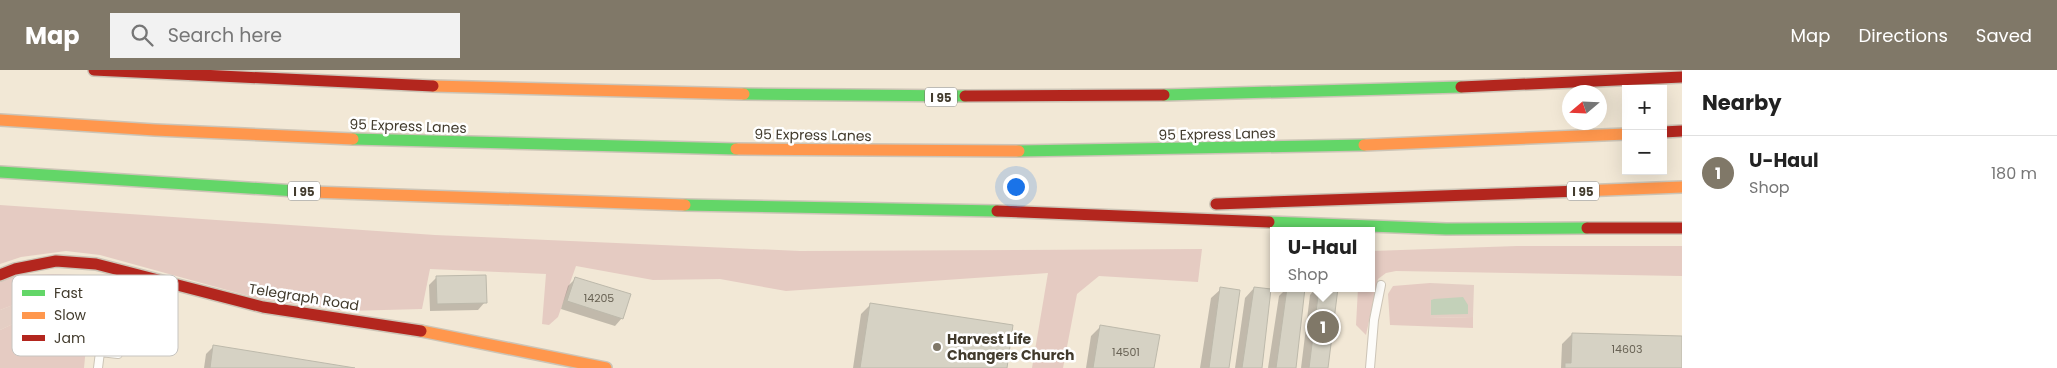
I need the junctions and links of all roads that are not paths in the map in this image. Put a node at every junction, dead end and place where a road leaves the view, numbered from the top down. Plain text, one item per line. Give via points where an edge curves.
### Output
1 (94, 70) edge
2 (320, 70) edge
3 (199, 76) junction
4 (1682, 77) edge
5 (0, 120) edge
6 (1682, 131) edge
7 (1667, 132) edge
8 (1622, 134) edge
9 (0, 172) edge
10 (1682, 187) edge
11 (1201, 204) dead end
12 (1152, 206) dead end
13 (977, 210) junction
14 (1682, 228) edge
15 (0, 275) edge
16 (139, 275) edge
17 (1381, 284) dead end
18 (178, 285) edge
19 (606, 368) edge
20 (1370, 368) edge

1 - 3 main road, I 95
2 - 3 main road
3 - 4 main road, I 95 via 444,88 773,96 986,97 1462,87
5 - 8 main road, 95 Express Lanes via 454,143 979,152 1256,148
6 - 7 main road
9 - 13 main road, I 95 via 394,195 705,206
10 - 11 main road, I 95
12 - 13 main road, I 95
13 - 14 main road via 1446,229
15 - 16 main road, Telegraph Road via 56,261 96,264
17 - 20 lane
18 - 19 main road, Telegraph Road via 263,307 421,330

